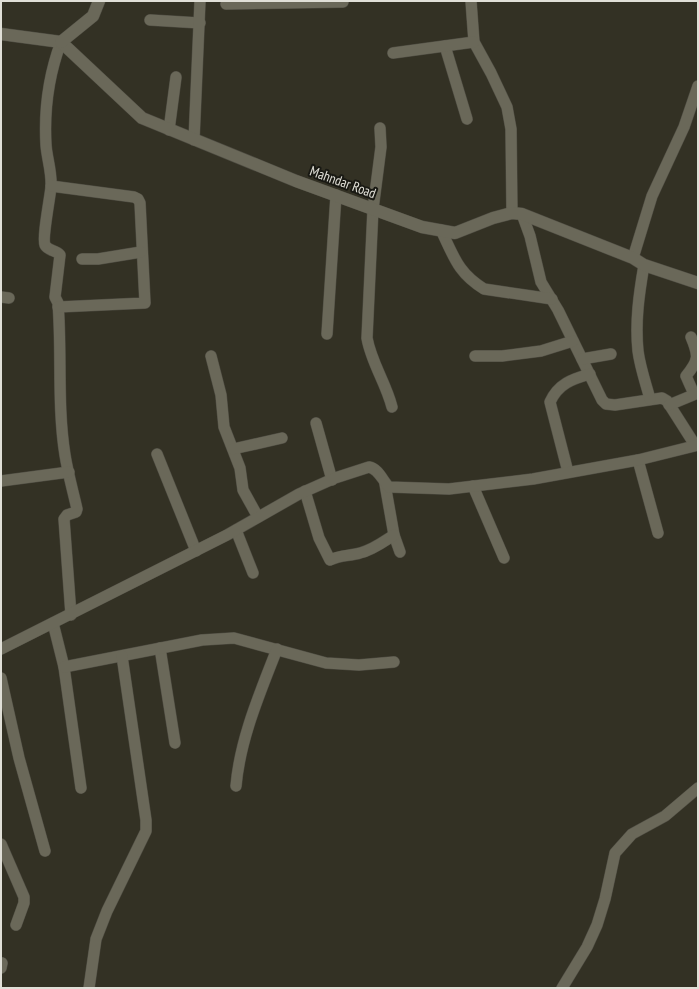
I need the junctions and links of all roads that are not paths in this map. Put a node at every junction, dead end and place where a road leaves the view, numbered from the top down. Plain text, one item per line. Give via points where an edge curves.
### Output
1 (99, 1) edge
2 (200, 1) edge
3 (471, 1) edge
4 (343, 2) dead end
5 (226, 4) dead end
6 (274, 6) edge
7 (150, 20) dead end
8 (200, 23) junction
9 (1, 34) edge
10 (61, 42) junction
11 (474, 42) junction
12 (445, 46) junction
13 (393, 53) dead end
14 (176, 77) dead end
15 (698, 86) edge
16 (467, 119) dead end
17 (380, 128) dead end
18 (169, 130) junction
19 (194, 140) junction
20 (51, 186) junction
21 (336, 195) junction
22 (373, 209) junction
23 (517, 214) junction
24 (441, 230) junction
25 (141, 252) junction
26 (633, 258) junction
27 (82, 259) dead end
28 (644, 265) junction
29 (698, 283) edge
30 (552, 299) junction
31 (58, 307) junction
32 (327, 334) dead end
33 (691, 337) dead end
34 (574, 341) junction
35 (611, 354) dead end
36 (211, 356) dead end
37 (475, 356) dead end
38 (582, 359) junction
39 (590, 374) junction
40 (696, 394) edge
41 (650, 399) junction
42 (669, 405) junction
43 (392, 407) dead end
44 (316, 423) dead end
45 (282, 438) dead end
46 (697, 445) edge
47 (233, 449) junction
48 (157, 454) dead end
49 (638, 460) junction
50 (69, 472) junction
51 (568, 472) junction
52 (332, 480) junction
53 (1, 481) edge
54 (385, 484) junction
55 (473, 486) junction
56 (305, 491) junction
57 (258, 517) junction
58 (236, 530) junction
59 (658, 532) dead end
60 (394, 535) junction
61 (196, 551) junction
62 (400, 552) dead end
63 (504, 558) dead end
64 (253, 573) dead end
65 (71, 615) junction
66 (52, 623) junction
67 (160, 648) junction
68 (1, 649) edge
69 (277, 649) junction
70 (122, 656) junction
71 (394, 662) dead end
72 (64, 667) junction
73 (1, 678) edge
74 (176, 744) dead end
75 (236, 786) dead end
76 (81, 788) dead end
77 (698, 788) edge
78 (1, 844) edge
79 (45, 850) dead end
80 (16, 925) dead end
81 (89, 988) edge
82 (562, 988) edge

1 - 10 street via 93,16
2 - 8 street
3 - 11 street
4 - 6 street
5 - 6 street
7 - 8 street
8 - 19 street
9 - 10 street
10 - 18 street, Mahndar Road via 142,118
10 - 20 street via 54,59 46,117 46,146 51,168
11 - 12 street
11 - 23 street via 507,107 511,128
12 - 13 street
12 - 16 street
14 - 18 street
15 - 26 street via 684,127 652,196
17 - 22 street via 381,147
18 - 19 street, Mahndar Road
19 - 21 street, Mahndar Road
20 - 25 street via 138,199
20 - 31 street via 44,240 45,246 60,255 56,297
21 - 22 street, Mahndar Road
21 - 32 street
22 - 24 street, Mahndar Road via 422,227
22 - 43 street via 367,338
23 - 24 street, Mahndar Road via 493,218 455,233
23 - 26 street
23 - 30 street via 530,236 541,282
24 - 30 street via 462,273 484,289
25 - 27 street
25 - 31 street via 145,304
26 - 28 street
28 - 29 street
28 - 41 street via 639,295 638,352
30 - 34 street
31 - 50 street via 61,408
33 - 40 street via 698,353 698,360 694,369 686,376
34 - 37 street via 541,351 502,356
34 - 38 street
35 - 38 street
36 - 47 street via 221,395 224,427
38 - 39 street
39 - 41 street via 606,404
39 - 51 street via 560,386 550,402
40 - 42 street
41 - 42 street via 662,398
42 - 46 street
44 - 52 street
45 - 47 street
46 - 49 street
47 - 57 street via 240,468 243,490
48 - 61 street
49 - 51 street
49 - 59 street
50 - 53 street
50 - 65 street via 77,509 64,519
51 - 55 street
52 - 54 street via 373,468
52 - 56 street
54 - 55 street via 395,489 449,489
54 - 60 street
55 - 63 street
56 - 57 street
56 - 60 street via 319,538 330,560 362,553
57 - 58 street
58 - 61 street
58 - 64 street
60 - 62 street
61 - 65 street
65 - 66 street
66 - 68 street
66 - 72 street
67 - 69 street via 202,640 234,638
67 - 70 street
67 - 74 street
69 - 71 street via 326,663 359,665
69 - 75 street via 261,689 243,747
70 - 72 street
70 - 81 street via 146,831 96,939
72 - 76 street
73 - 79 street via 19,758
77 - 82 street via 665,816 632,834 615,853 605,899 595,929
78 - 80 street via 24,897

